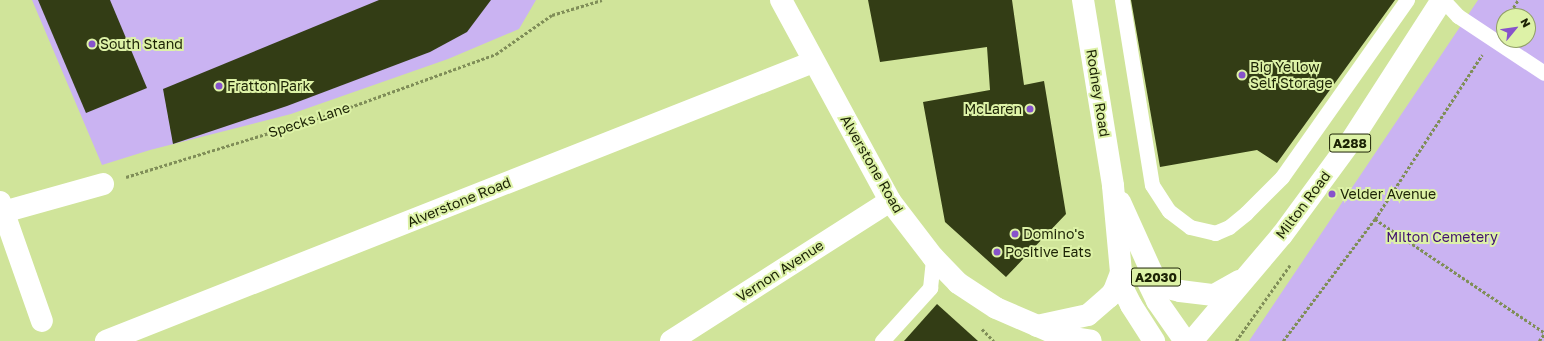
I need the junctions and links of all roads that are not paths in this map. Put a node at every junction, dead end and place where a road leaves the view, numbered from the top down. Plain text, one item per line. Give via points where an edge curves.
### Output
1 (781, 0) edge
2 (1083, 0) edge
3 (1122, 0) edge
4 (1407, 0) edge
5 (1443, 0) edge
6 (813, 62) junction
7 (1544, 73) edge
8 (103, 184) road end
9 (1113, 186) junction
10 (890, 201) junction
11 (1, 209) edge
12 (933, 257) junction
13 (1121, 273) junction
14 (1247, 277) junction
15 (42, 321) dead end
16 (1037, 326) junction
17 (106, 341) edge
18 (671, 341) edge
19 (882, 341) edge
20 (1090, 341) edge
21 (1154, 341) edge
22 (1185, 341) edge
23 (1192, 341) edge

1 - 6 street, Alverstone Road
2 - 9 street, Rodney Road / A2030
3 - 4 lane via 1152,185 1169,211 1190,227 1215,233 1229,227 1246,213 1282,177
5 - 7 lane via 1458,16
5 - 14 street, Milton Road / A288 via 1351,141 1282,235
6 - 10 street, Alverstone Road
6 - 17 street, Alverstone Road
8 - 11 street
9 - 13 street, Rodney Road / A2030
9 - 14 street, Rodney Road / A2030 via 1152,272 1164,287 1180,292 1214,295
9 - 22 street, Rodney Road / A2030 via 1138,262 1157,301
10 - 12 street, Alverstone Road
10 - 18 street, Vernon Avenue
11 - 15 street
12 - 16 street, Alverstone Road via 958,283 996,308
12 - 19 lane via 930,288
13 - 16 street via 1111,294 1088,315
13 - 21 street, Rodney Road / A2030 via 1124,292
14 - 23 street, Milton Road / A288
16 - 20 street, Alverstone Road via 1061,336

